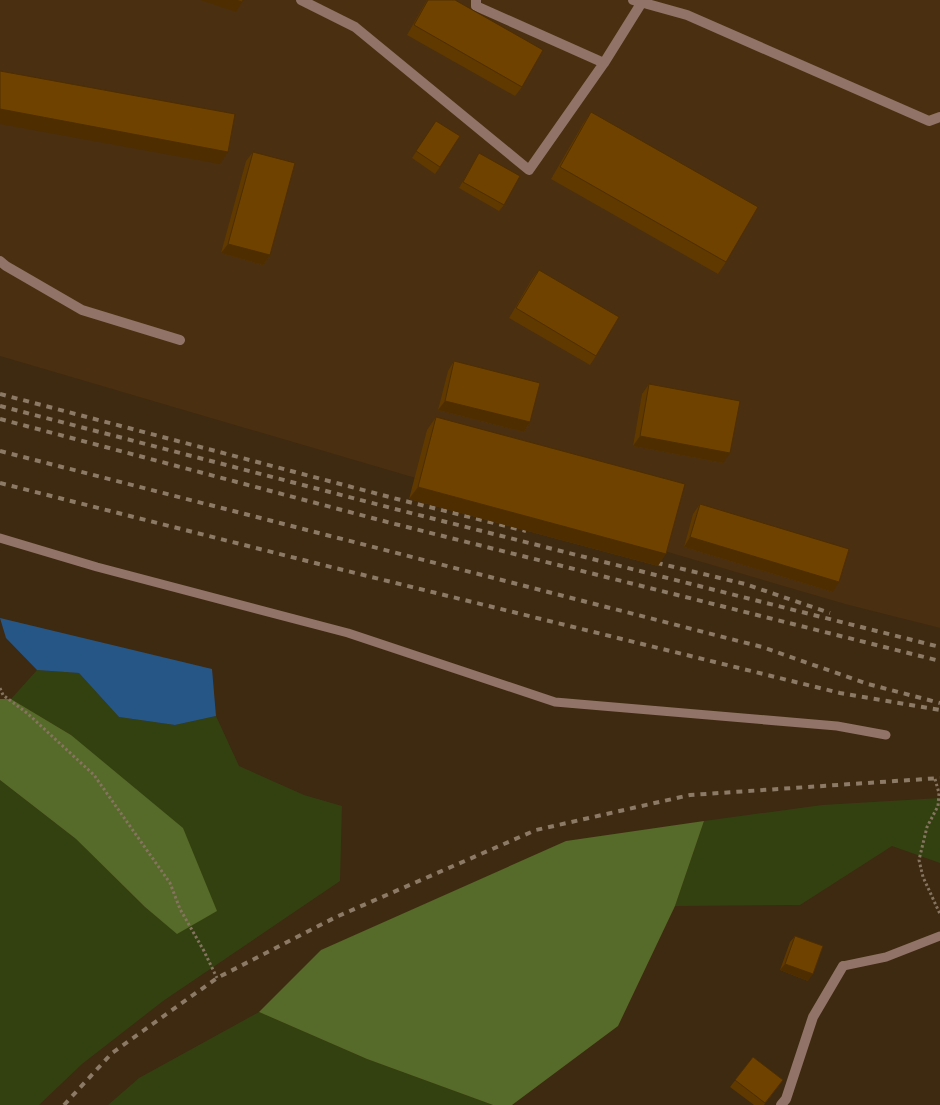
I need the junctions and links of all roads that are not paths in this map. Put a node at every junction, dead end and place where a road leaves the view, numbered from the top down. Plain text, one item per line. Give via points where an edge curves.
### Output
1 (301, 0) edge
2 (476, 0) edge
3 (638, 1) edge
4 (322, 5) edge
5 (604, 63) junction
6 (940, 117) edge
7 (0, 261) edge
8 (180, 340) dead end
9 (0, 538) edge
10 (886, 735) dead end
11 (940, 936) edge
12 (843, 966) joint
13 (781, 1105) edge

1 - 4 street
2 - 5 street via 476,6
3 - 5 street
3 - 6 street via 687,15 930,121
4 - 5 street via 355,27 529,170
7 - 8 street via 82,310
9 - 10 lane via 106,570 348,633 556,702 837,726
11 - 12 lane via 886,956
12 - 13 street via 813,1017 786,1099

